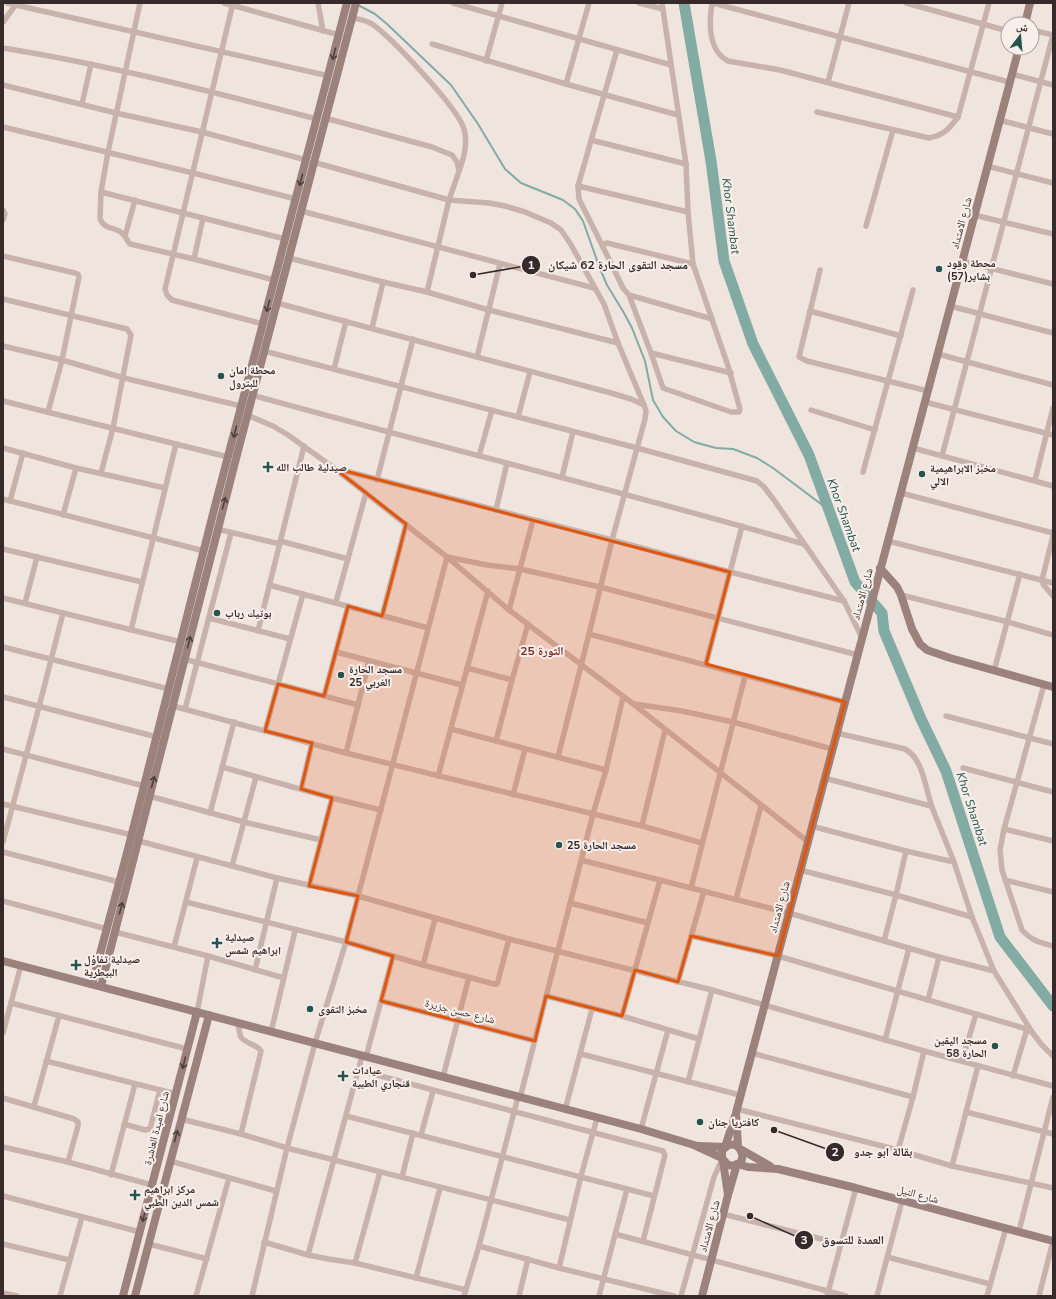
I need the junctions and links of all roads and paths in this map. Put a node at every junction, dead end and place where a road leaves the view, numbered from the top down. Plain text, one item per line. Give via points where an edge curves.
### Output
1 (7, 3) edge
2 (140, 3) edge
3 (224, 3) edge
4 (318, 3) edge
5 (347, 3) edge
6 (454, 3) edge
7 (502, 3) edge
8 (589, 3) edge
9 (639, 3) edge
10 (662, 3) edge
11 (712, 3) edge
12 (849, 3) edge
13 (906, 3) edge
14 (989, 3) edge
15 (1030, 3) edge
16 (16, 4) edge
17 (232, 4) edge
18 (355, 5) edge
19 (663, 9) junction
20 (499, 16) junction
21 (1027, 16) edge
22 (352, 18) junction
23 (3, 22) edge
24 (984, 24) junction
25 (1000, 29) edge
26 (323, 31) junction
27 (134, 32) junction
28 (1040, 32) edge
29 (339, 35) junction
30 (1053, 35) edge
31 (840, 37) junction
32 (579, 39) junction
33 (432, 44) dead end
34 (3, 48) edge
35 (617, 50) junction
36 (222, 52) junction
37 (1017, 56) edge
38 (486, 61) junction
39 (91, 64) junction
40 (671, 65) junction
41 (125, 71) junction
42 (971, 71) junction
43 (329, 76) junction
44 (1011, 78) junction
45 (828, 82) junction
46 (1041, 82) junction
47 (566, 84) junction
48 (3, 85) edge
49 (1053, 85) edge
50 (211, 92) junction
51 (604, 95) junction
52 (82, 104) junction
53 (817, 112) dead end
54 (116, 113) junction
55 (678, 115) junction
56 (321, 118) junction
57 (958, 118) junction
58 (999, 120) junction
59 (3, 127) edge
60 (1028, 128) junction
61 (893, 130) junction
62 (202, 132) junction
63 (1053, 134) edge
64 (591, 140) junction
65 (108, 152) junction
66 (310, 161) junction
67 (686, 164) junction
68 (987, 166) junction
69 (459, 171) junction
70 (193, 173) junction
71 (1017, 174) junction
72 (1053, 183) edge
73 (578, 186) junction
74 (101, 192) junction
75 (296, 199) junction
76 (135, 200) junction
77 (450, 200) junction
78 (301, 211) junction
79 (688, 212) junction
80 (183, 213) junction
81 (974, 215) junction
82 (203, 218) junction
83 (1004, 222) junction
84 (866, 226) dead end
85 (1053, 234) edge
86 (125, 236) junction
87 (285, 240) junction
88 (438, 246) junction
89 (603, 247) junction
90 (173, 254) junction
91 (3, 256) edge
92 (289, 258) junction
93 (194, 259) junction
94 (962, 261) junction
95 (500, 264) junction
96 (693, 264) junction
97 (991, 268) junction
98 (820, 270) dead end
99 (274, 280) junction
100 (383, 282) junction
101 (1053, 284) edge
102 (594, 288) junction
103 (913, 290) dead end
104 (427, 292) junction
105 (628, 295) junction
106 (3, 298) edge
107 (277, 303) junction
108 (950, 306) junction
109 (489, 310) junction
110 (810, 311) junction
111 (979, 314) junction
112 (71, 316) junction
113 (712, 319) junction
114 (346, 321) junction
115 (263, 324) junction
116 (372, 328) junction
117 (1053, 333) edge
118 (901, 336) junction
119 (413, 339) junction
120 (618, 343) junction
121 (3, 346) edge
122 (264, 351) junction
123 (651, 353) junction
124 (938, 354) junction
125 (477, 358) junction
126 (62, 360) junction
127 (967, 361) junction
128 (334, 369) junction
129 (530, 372) junction
130 (731, 374) junction
131 (124, 378) junction
132 (889, 381) junction
133 (1053, 385) edge
134 (401, 386) junction
135 (928, 391) junction
136 (252, 395) junction
137 (3, 400) edge
138 (925, 402) junction
139 (644, 405) junction
140 (241, 406) junction
141 (1053, 408) edge
142 (492, 410) junction
143 (811, 410) dead end
144 (955, 410) junction
145 (48, 412) junction
146 (247, 415) junction
147 (518, 417) junction
148 (114, 428) junction
149 (875, 430) junction
150 (573, 432) junction
151 (389, 433) junction
152 (1047, 434) junction
153 (1053, 435) edge
154 (176, 444) junction
155 (304, 446) junction
156 (3, 448) edge
157 (637, 448) junction
158 (912, 448) junction
159 (22, 453) junction
160 (228, 456) junction
161 (479, 456) junction
162 (942, 456) junction
163 (507, 463) junction
164 (76, 468) junction
165 (334, 468) junction
166 (863, 472) dead end
167 (101, 473) junction
168 (562, 477) junction
169 (376, 480) junction
170 (1035, 480) junction
171 (1053, 486) edge
172 (165, 488) junction
173 (366, 493) junction
174 (901, 493) junction
175 (624, 494) junction
176 (3, 499) edge
177 (10, 501) junction
178 (496, 510) junction
179 (63, 515) junction
180 (533, 520) junction
181 (406, 524) junction
182 (742, 526) junction
183 (217, 529) junction
184 (231, 533) junction
185 (1053, 534) edge
186 (153, 538) junction
187 (612, 540) junction
188 (888, 541) junction
189 (280, 542) junction
190 (804, 544) junction
191 (3, 549) edge
192 (204, 552) junction
193 (37, 557) junction
194 (447, 557) junction
195 (348, 559) junction
196 (520, 569) junction
197 (880, 571) junction
198 (730, 572) junction
199 (1020, 574) junction
200 (1042, 580) junction
201 (142, 582) junction
202 (1053, 583) edge
203 (269, 585) junction
204 (600, 587) junction
205 (488, 591) junction
206 (302, 594) junction
207 (901, 595) junction
208 (1053, 596) edge
209 (3, 598) edge
210 (844, 601) junction
211 (336, 602) junction
212 (25, 603) junction
213 (348, 606) junction
214 (509, 610) junction
215 (63, 613) junction
216 (382, 616) junction
217 (717, 617) junction
218 (209, 618) junction
219 (1008, 622) junction
220 (528, 624) junction
221 (428, 628) junction
222 (130, 630) junction
223 (258, 630) junction
224 (589, 634) junction
225 (1053, 635) edge
226 (862, 637) junction
227 (290, 639) junction
228 (180, 642) junction
229 (3, 647) edge
230 (336, 652) junction
231 (858, 655) junction
232 (52, 659) junction
233 (184, 659) junction
234 (369, 661) junction
235 (197, 662) junction
236 (706, 664) junction
237 (581, 666) junction
238 (467, 668) junction
239 (994, 671) junction
240 (416, 673) junction
241 (745, 676) junction
242 (512, 680) junction
243 (278, 684) junction
244 (462, 685) junction
245 (1044, 685) junction
246 (1053, 687) edge
247 (169, 689) junction
248 (324, 696) junction
249 (3, 697) edge
250 (623, 697) junction
251 (845, 702) junction
252 (632, 703) junction
253 (173, 706) junction
254 (358, 706) junction
255 (39, 707) junction
256 (185, 709) junction
257 (946, 716) dead end
258 (234, 722) junction
259 (733, 722) junction
260 (451, 729) junction
261 (665, 730) junction
262 (265, 731) junction
263 (837, 733) junction
264 (157, 737) junction
265 (1029, 739) junction
266 (496, 741) junction
267 (312, 743) junction
268 (1053, 744) edge
269 (3, 749) edge
270 (525, 749) junction
271 (832, 749) junction
272 (346, 753) junction
273 (27, 755) junction
274 (558, 757) junction
275 (392, 765) junction
276 (222, 767) junction
277 (963, 768) dead end
278 (606, 770) junction
279 (721, 773) junction
280 (438, 776) junction
281 (256, 777) junction
282 (824, 778) junction
283 (1017, 783) junction
284 (144, 786) junction
285 (301, 789) junction
286 (1053, 792) edge
287 (513, 795) junction
288 (149, 796) junction
289 (332, 798) junction
290 (3, 804) edge
291 (12, 806) junction
292 (761, 806) junction
293 (931, 806) junction
294 (381, 810) junction
295 (210, 813) junction
296 (593, 814) junction
297 (244, 822) junction
298 (642, 826) junction
299 (811, 826) junction
300 (1004, 829) junction
301 (132, 835) junction
302 (321, 840) junction
303 (139, 841) junction
304 (807, 841) junction
305 (1053, 841) edge
306 (3, 842) edge
307 (702, 843) junction
308 (906, 851) junction
309 (3, 852) edge
310 (197, 858) junction
311 (581, 860) junction
312 (954, 862) junction
313 (232, 866) junction
314 (800, 870) junction
315 (277, 878) junction
316 (660, 880) junction
317 (1005, 880) junction
318 (119, 882) junction
319 (309, 886) junction
320 (691, 888) junction
321 (704, 891) junction
322 (1053, 892) edge
323 (896, 895) junction
324 (358, 896) junction
325 (736, 899) junction
326 (3, 901) edge
327 (186, 902) junction
328 (570, 903) junction
329 (789, 913) junction
330 (972, 917) junction
331 (436, 919) junction
332 (266, 923) junction
333 (648, 923) junction
334 (111, 930) junction
335 (295, 931) junction
336 (691, 936) junction
337 (509, 939) junction
338 (884, 941) junction
339 (346, 942) junction
340 (1053, 946) edge
341 (174, 947) junction
342 (909, 948) junction
343 (558, 951) junction
344 (208, 956) junction
345 (393, 956) junction
346 (778, 956) junction
347 (939, 957) junction
348 (3, 961) edge
349 (22, 965) junction
350 (423, 965) junction
351 (255, 970) junction
352 (635, 970) junction
353 (994, 971) junction
354 (469, 977) junction
355 (284, 978) junction
356 (678, 982) junction
357 (92, 984) junction
358 (101, 986) junction
359 (712, 990) junction
360 (897, 992) junction
361 (546, 996) junction
362 (928, 1000) junction
363 (381, 1001) junction
364 (11, 1003) junction
365 (765, 1006) junction
366 (592, 1009) junction
367 (197, 1012) junction
368 (976, 1014) junction
369 (208, 1015) junction
370 (59, 1016) junction
371 (622, 1016) junction
372 (458, 1022) junction
373 (238, 1024) junction
374 (668, 1030) junction
375 (1029, 1030) junction
376 (192, 1031) junction
377 (271, 1032) junction
378 (3, 1033) edge
379 (203, 1035) junction
380 (699, 1039) junction
381 (885, 1040) junction
382 (535, 1041) junction
383 (315, 1043) junction
384 (188, 1050) junction
385 (924, 1051) junction
386 (752, 1053) junction
387 (580, 1054) junction
388 (364, 1056) junction
389 (1053, 1056) edge
390 (46, 1061) junction
391 (962, 1061) junction
392 (978, 1066) junction
393 (358, 1070) junction
394 (656, 1074) junction
395 (1013, 1076) junction
396 (442, 1077) junction
397 (688, 1082) junction
398 (135, 1084) junction
399 (1053, 1086) edge
400 (160, 1090) junction
401 (433, 1091) junction
402 (176, 1094) junction
403 (740, 1095) junction
404 (519, 1097) junction
405 (913, 1097) junction
406 (1053, 1097) edge
407 (3, 1098) edge
408 (34, 1106) junction
409 (565, 1110) junction
410 (736, 1111) junction
411 (514, 1112) junction
412 (966, 1112) junction
413 (346, 1116) junction
414 (597, 1118) junction
415 (181, 1119) junction
416 (124, 1124) junction
417 (640, 1129) junction
418 (1044, 1132) junction
419 (413, 1133) junction
420 (593, 1133) junction
421 (242, 1134) junction
422 (1053, 1134) edge
423 (421, 1135) junction
424 (694, 1145) junction
425 (3, 1147) edge
426 (725, 1147) junction
427 (287, 1148) junction
428 (740, 1148) junction
429 (898, 1150) junction
430 (502, 1156) junction
431 (723, 1159) junction
432 (334, 1160) junction
433 (170, 1161) junction
434 (68, 1162) junction
435 (738, 1164) junction
436 (952, 1166) junction
437 (778, 1169) junction
438 (380, 1172) junction
439 (111, 1175) junction
440 (580, 1176) junction
441 (402, 1177) junction
442 (229, 1178) junction
443 (1031, 1183) junction
444 (152, 1186) junction
445 (440, 1188) junction
446 (856, 1188) junction
447 (1053, 1188) edge
448 (627, 1189) junction
449 (276, 1192) junction
450 (728, 1195) junction
451 (3, 1196) edge
452 (654, 1196) junction
453 (491, 1200) junction
454 (902, 1201) junction
455 (723, 1214) junction
456 (82, 1217) junction
457 (570, 1220) junction
458 (1006, 1228) junction
459 (1019, 1231) junction
460 (140, 1232) junction
461 (615, 1234) junction
462 (1053, 1240) edge
463 (643, 1241) junction
464 (264, 1242) junction
465 (3, 1244) edge
466 (149, 1244) junction
467 (841, 1244) junction
468 (479, 1246) junction
469 (692, 1254) junction
470 (308, 1255) junction
471 (887, 1257) junction
472 (207, 1259) junction
473 (528, 1259) junction
474 (70, 1260) junction
475 (711, 1260) junction
476 (355, 1263) junction
477 (559, 1268) junction
478 (416, 1278) junction
479 (604, 1279) junction
480 (990, 1284) junction
481 (466, 1290) junction
482 (3, 1292) edge
483 (828, 1294) edge
484 (17, 1296) edge
485 (60, 1296) edge
486 (123, 1296) edge
487 (135, 1296) edge
488 (196, 1296) edge
489 (252, 1296) edge
490 (464, 1296) edge
491 (519, 1296) edge
492 (599, 1296) edge
493 (674, 1296) edge
494 (682, 1296) edge
495 (702, 1296) edge
496 (846, 1296) edge
497 (877, 1296) edge
498 (987, 1296) edge
499 (1039, 1296) edge

1 - 16 street
2 - 27 street
3 - 17 street
4 - 26 street
5 - 29 main road
6 - 20 street
7 - 20 street
8 - 32 street
9 - 19 street
10 - 19 street
11 - 31 street
11 - 45 street via 711,38 722,58
12 - 31 street
13 - 24 street
14 - 24 street
15 - 21 main road
16 - 23 street
16 - 27 street
17 - 26 street
17 - 36 street
18 - 22 main road
19 - 40 street
20 - 32 street
20 - 38 street
22 - 56 main road
22 - 69 street via 370,23 385,35 454,111 464,129 466,144
24 - 25 street
24 - 42 street
26 - 29 street
27 - 36 street
27 - 41 street
28 - 30 street
29 -> 43 main road
30 - 46 street
31 - 42 street
31 - 45 street
32 - 35 street
32 - 47 street
33 - 38 street
34 - 39 street
35 - 40 street
35 - 51 street
36 - 43 street
36 - 50 street
37 - 44 main road, شارع الامتداد
38 - 47 street
39 - 41 street
39 - 52 street
40 - 55 street
41 - 50 street
41 - 54 street
42 - 44 street
42 - 57 street
43 - 56 main road
44 - 46 street
44 - 58 main road, شارع الامتداد
45 - 57 street
46 - 49 street
46 - 60 street
47 - 51 street
48 - 52 street
50 - 56 street
50 - 62 street
51 - 55 street
51 - 64 street
52 - 54 street
53 - 61 street
54 - 62 street
54 - 65 street
55 - 67 street
56 - 66 main road
56 - 69 street via 444,151 452,155
57 - 61 street via 940,136 929,138
58 - 60 street
58 - 68 main road, شارع الامتداد
59 - 65 street
60 - 63 street
60 - 71 street
61 - 84 street
62 - 66 street
62 - 70 street
64 - 67 street
64 - 73 street
65 - 70 street
65 - 74 street
66 -> 75 main road
66 - 77 street
66 - 78 main road
67 - 79 street
68 - 71 street
68 - 81 main road, شارع الامتداد
69 - 77 street
70 - 75 street
70 - 80 street
71 - 72 street
71 - 83 street
73 - 79 street
73 - 89 street via 579,199
74 - 76 street
74 - 86 street via 102,223 122,232
75 - 87 main road
76 - 80 street
76 - 86 street
77 - 88 street
77 - 102 street via 505,206 551,223 568,239
78 - 88 street
78 - 92 main road
79 - 96 street
80 - 82 street
80 - 90 street
81 - 83 street
81 - 94 main road, شارع الامتداد
82 - 87 street
82 - 93 street
83 - 85 street
83 - 97 street
86 - 90 street via 130,244
87 - 99 main road
88 - 95 street
88 - 104 street
89 - 96 street via 607,243
89 - 105 street via 622,288
90 - 93 street
90 - 115 street via 165,289 172,300
91 - 112 street via 78,274
92 - 100 street
92 - 107 main road
93 - 99 street
94 - 97 street
94 - 108 main road, شارع الامتداد
95 - 102 street
95 - 109 street
96 - 113 street
97 - 101 street
97 - 111 street
98 - 110 street
99 -> 115 main road
100 - 104 street
100 - 116 street
102 - 120 street via 604,304
103 - 118 street
104 - 109 street
105 - 113 street
105 - 123 street
106 - 112 street
107 - 114 street
107 - 122 main road
108 - 111 street
108 - 124 main road, شارع الامتداد
109 - 120 street
109 - 125 street
110 - 118 street
110 - 132 street via 799,353 802,359
111 - 117 street
111 - 127 street
112 - 126 street
112 - 131 street via 127,329 130,332
113 - 130 street
114 - 116 street
114 - 128 street
115 - 140 main road
116 - 119 street
118 - 132 street
119 - 125 street
119 - 134 street
120 - 139 street
121 - 126 street
122 - 128 street
122 - 136 main road
123 - 130 street
123 - 130 street via 663,388 736,413 740,409
124 - 127 street
124 - 135 main road, شارع الامتداد
125 - 129 street
126 - 131 street
126 - 145 street
127 - 133 street
127 - 144 street
128 - 134 street
129 - 139 street via 623,396
129 - 147 street
131 - 140 street
131 - 148 street
132 - 135 street
132 - 149 street
134 - 142 street
134 - 151 street
135 - 138 main road, شارع الامتداد
136 - 146 main road
136 - 151 street
137 - 145 street
138 - 144 street
138 - 158 main road, شارع الامتداد
139 - 157 street via 645,419
140 -> 160 main road
141 - 152 street
142 - 147 street
142 - 161 street
143 - 149 street
144 - 152 street
144 - 162 street
145 - 148 street
146 - 155 street via 273,426
183 -> 146 main road
147 - 150 street
148 - 154 street
148 - 167 street
149 - 166 street
150 - 157 street
150 - 168 street
151 - 161 street
151 - 169 street
152 - 153 street
152 - 170 street
154 - 160 street
154 - 172 street
155 - 165 street
155 - 189 street
156 - 159 street
157 - 175 street
157 - 190 street via 757,481 774,500
158 - 162 street
158 - 174 main road, شارع الامتداد
159 - 164 street
159 - 177 street
160 - 192 main road
161 - 163 street
162 - 170 street
163 - 168 street
163 - 178 street
164 - 167 street
164 - 179 street
165 - 169 street
165 - 173 street
167 - 172 street
168 - 175 street
169 - 178 street
170 - 171 street
172 - 186 street
173 - 181 street
173 - 195 street
174 - 185 street
174 - 188 main road, شارع الامتداد
175 - 182 street
175 - 187 street
176 - 177 street
177 - 179 street
178 - 180 street
179 - 186 street
180 - 187 street
180 - 196 street
181 - 194 street
181 - 216 street
182 - 190 street
182 - 198 street
183 - 184 street
233 -> 183 main road
184 - 189 street
184 - 218 street
185 - 200 street
186 - 192 street
186 - 201 street
187 - 198 street
187 - 204 street
188 - 197 main road, شارع الامتداد
188 - 199 street
189 - 195 street
189 - 203 street
190 - 210 street
191 - 193 street
192 - 228 main road
193 - 201 street
193 - 212 street
194 - 196 street via 487,566
194 - 205 street
194 - 221 street
195 - 211 street
196 - 204 street
196 - 214 street
197 - 207 main road via 897,587
197 - 226 main road, شارع الامتداد
198 - 210 street
198 - 217 street
199 - 200 street
199 - 219 street
200 - 202 street
200 - 208 street
201 - 222 street
203 - 206 street
203 - 223 street
204 - 217 street
204 - 224 street
205 - 214 street
205 - 238 street
206 - 211 street
206 - 227 street
207 - 219 street
207 - 239 main road via 912,629 920,644 927,650
209 - 212 street
210 - 226 street
211 - 213 street
212 - 215 street
213 - 216 street
213 - 230 street
214 - 220 street
215 - 222 street
215 - 232 street
216 - 221 street
217 - 231 street
217 - 236 street
218 - 223 street
218 - 235 street
219 - 225 street
219 - 239 street
220 - 237 street
220 - 242 street
221 - 240 street
222 - 228 street
223 - 227 street
224 - 236 street
224 - 237 street
226 - 231 main road, شارع الامتداد
227 - 243 street
228 - 247 main road
229 - 232 street
230 - 234 street
230 - 248 street
231 - 251 main road, شارع الامتداد
232 - 247 street
232 - 255 street
233 - 235 street
233 - 253 main road
234 - 240 street
234 - 254 street
235 - 243 street
235 - 256 street
236 - 241 street
237 - 250 street
237 - 274 street
238 - 242 street
238 - 244 street
239 - 245 main road
240 - 244 street
240 - 275 street
241 - 251 street
241 - 259 street
242 - 266 street
243 - 248 street
243 - 262 street
244 - 260 street
245 - 246 main road
245 - 265 street
247 - 264 main road
248 - 254 street
249 - 255 street
250 - 252 street
250 - 278 street
251 - 263 main road, شارع الامتداد
252 - 259 street
252 - 261 street
253 - 256 street
288 -> 253 main road
254 - 272 street
255 - 264 street
255 - 273 street
256 - 258 street
257 - 265 street
258 - 262 street
258 - 276 street
259 - 271 street
259 - 279 street
260 - 266 street
260 - 280 street
261 - 279 street
261 - 298 street
262 - 267 street
263 - 271 main road, شارع الامتداد
263 - 293 street via 910,752 919,767
264 - 284 main road
265 - 268 street
265 - 283 street
266 - 270 street
267 - 272 street
267 - 285 street
269 - 273 street
270 - 274 street
270 - 287 street
271 - 282 main road, شارع الامتداد
272 - 275 street
273 - 284 street
273 - 291 street
274 - 278 street
275 - 280 street
275 - 294 street
276 - 281 street
276 - 295 street
277 - 283 street
278 - 296 street
279 - 292 street
279 - 307 street
280 - 287 street
281 - 285 street
281 - 297 street
282 - 293 street
282 - 299 main road, شارع الامتداد
283 - 286 street
283 - 300 street
284 - 301 main road
285 - 289 street
287 - 296 street
288 - 295 street
288 - 303 main road
289 - 294 street
289 - 302 street
290 - 291 street
291 - 301 street
291 - 306 street
292 - 304 street
292 - 325 street
293 - 312 street
294 - 324 street
295 - 297 street
296 - 298 street
296 - 311 street
297 - 302 street
297 - 313 street
298 - 307 street
299 - 304 main road, شارع الامتداد
299 - 308 street
300 - 305 street
300 - 317 street via 1000,858
301 - 318 main road
302 - 319 street
303 - 310 street
334 -> 303 main road
304 - 314 main road, شارع الامتداد
307 - 320 street
308 - 312 street
308 - 323 street
309 - 318 street
310 - 313 street
310 - 327 street
311 - 316 street
311 - 328 street
312 - 330 street
313 - 315 street
314 - 323 street
314 - 329 main road, شارع الامتداد
315 - 319 street
315 - 332 street
316 - 320 street
316 - 333 street
317 - 322 street
317 - 340 street via 1022,930 1036,942
318 - 334 main road
319 - 324 street
320 - 321 street
321 - 325 street
321 - 336 street
323 - 330 street
323 - 338 street
324 - 331 street
324 - 339 street
325 - 329 street
326 - 334 street
327 - 332 street
327 - 341 street
328 - 333 street
328 - 343 street
329 - 338 street
329 - 346 main road, شارع الامتداد
330 - 353 street
331 - 337 street
331 - 350 street
332 - 335 street
332 - 351 street
333 - 352 street
334 - 341 street
334 - 357 main road
334 - 358 main road
335 - 339 street
335 - 355 street
336 - 346 street
336 - 356 street
337 - 343 street
337 - 354 street via 497,984
338 - 342 street
339 - 345 street
339 - 383 street
341 - 344 street
342 - 347 street
342 - 360 street
343 - 352 street
343 - 361 street
344 - 351 street
344 - 367 street
345 - 350 street
345 - 363 street
346 - 360 street
346 - 365 main road, شارع الامتداد
347 - 353 street
347 - 362 street
348 - 349 main road
349 - 357 main road
349 - 364 street
350 - 354 street
351 - 355 street
352 - 356 street
352 - 371 street
353 - 375 street
354 - 372 street
355 - 377 street
356 - 359 street
357 - 358 main road
358 - 367 main road
359 - 365 street
359 - 380 street
360 - 362 street
360 - 381 street
361 - 366 street
361 - 382 street
362 - 368 street
363 - 372 street, شارع حسن جزيرة
363 - 388 street
364 - 370 street
364 - 378 street
365 - 381 street
365 - 386 main road, شارع الامتداد
366 - 371 street
366 - 387 street
367 - 369 main road
367 - 376 main road, شارع امبدة العاشرة
368 - 375 street
368 - 391 street
369 - 373 main road
369 - 379 main road, شارع امبدة العاشرة
370 - 384 street
370 - 390 street
371 - 374 street
372 - 382 street, شارع حسن جزيرة
372 - 396 street
373 - 377 main road
373 - 421 street via 243,1040 261,1051
374 - 380 street
374 - 394 street
375 - 389 street
375 - 395 street
376 - 379 main road
376 - 384 main road, شارع امبدة العاشرة
377 - 383 main road
379 - 415 main road, شارع امبدة العاشرة
380 - 397 street
381 - 385 street
382 - 404 street
383 - 388 main road
383 - 427 street
384 -> 402 main road, شارع امبدة العاشرة
385 - 391 street
385 - 405 street
386 - 403 main road, شارع الامتداد
386 - 405 street
387 - 394 street
387 - 409 street
388 - 393 street
388 - 396 main road
390 - 398 street
390 - 408 street
391 - 392 street
392 - 395 street
392 - 412 street
393 - 401 street
393 - 413 street
394 - 397 street
394 - 417 street
395 - 399 street
396 - 404 main road
397 - 403 street
398 - 400 street
398 - 416 street
400 - 402 street
400 - 416 street via 150,1129
401 - 411 street
401 - 423 street
402 - 444 main road, شارع امبدة العاشرة
403 - 410 main road, شارع الامتداد
404 - 409 main road
404 - 411 street
405 - 429 street
406 - 418 street
407 - 408 street
408 - 434 street via 78,1122
409 - 414 main road
410 - 426 main road
410 - 428 main road, شارع الامتداد
410 - 429 street
411 - 420 street
411 - 430 street
412 - 418 street
412 - 436 street
413 - 419 street
413 - 432 street
414 - 417 main road
414 - 420 street
415 - 421 street
433 -> 415 main road, شارع امبدة العاشرة
416 - 439 street
417 - 424 main road
418 - 422 street
418 - 443 street
419 - 423 street
419 - 441 street
420 - 440 street
420 - 452 street via 665,1153
421 - 427 street
423 - 430 street
424 - 426 main road
424 - 431 main road
425 - 434 street
426 - 428 main road via 729,1145
426 - 431 main road via 722,1150
427 - 432 street
427 - 449 street
428 - 435 main road via 742,1159
428 - 437 main road, شارع النيل
429 - 436 street
430 - 440 street
430 - 453 street
431 - 435 main road via 728,1165
431 - 450 main road, شارع الامتداد
431 - 469 street via 714,1177
432 - 438 street
432 - 470 street
433 - 442 street
433 - 466 main road, شارع امبدة العاشرة
434 - 439 street
435 - 437 main road, شارع النيل
435 - 450 main road
436 - 443 street
437 - 446 main road, شارع النيل
438 - 441 street
438 - 476 street
439 - 444 street
440 - 448 street
440 - 457 street
441 - 445 street
442 - 449 street
442 - 472 street
443 - 447 street
443 - 459 street
444 -> 460 main road, شارع امبدة العاشرة
445 - 453 street
445 - 478 street
446 - 454 main road, شارع النيل
446 - 467 street
448 - 452 street
448 - 461 street
449 - 464 street
450 - 455 main road, شارع الامتداد
451 - 456 street
452 - 463 street
453 - 457 street
453 - 468 street
454 - 458 main road, شارع النيل
454 - 471 street
455 - 467 street
455 - 475 main road, شارع الامتداد
456 - 460 street
456 - 474 street
457 - 477 street
458 - 459 main road, شارع النيل
458 - 480 street
459 - 462 main road, شارع النيل
460 - 486 main road, شارع امبدة العاشرة
461 - 463 street
461 - 479 street
462 - 499 street
463 - 469 street
464 - 470 street
464 - 489 street
465 - 474 street
466 - 472 street
466 - 487 main road, شارع امبدة العاشرة
467 - 483 street
468 - 473 street
468 - 481 street
469 - 475 street
469 - 494 street
470 - 476 street
471 - 480 street
471 - 497 street
472 - 488 street
473 - 477 street
473 - 491 street
474 - 485 street
475 - 483 street
475 - 495 main road, شارع الامتداد
476 - 478 street
477 - 479 street
478 - 481 street
479 - 492 street
479 - 493 street
480 - 498 street
481 - 490 street
482 - 484 street
483 - 496 street

